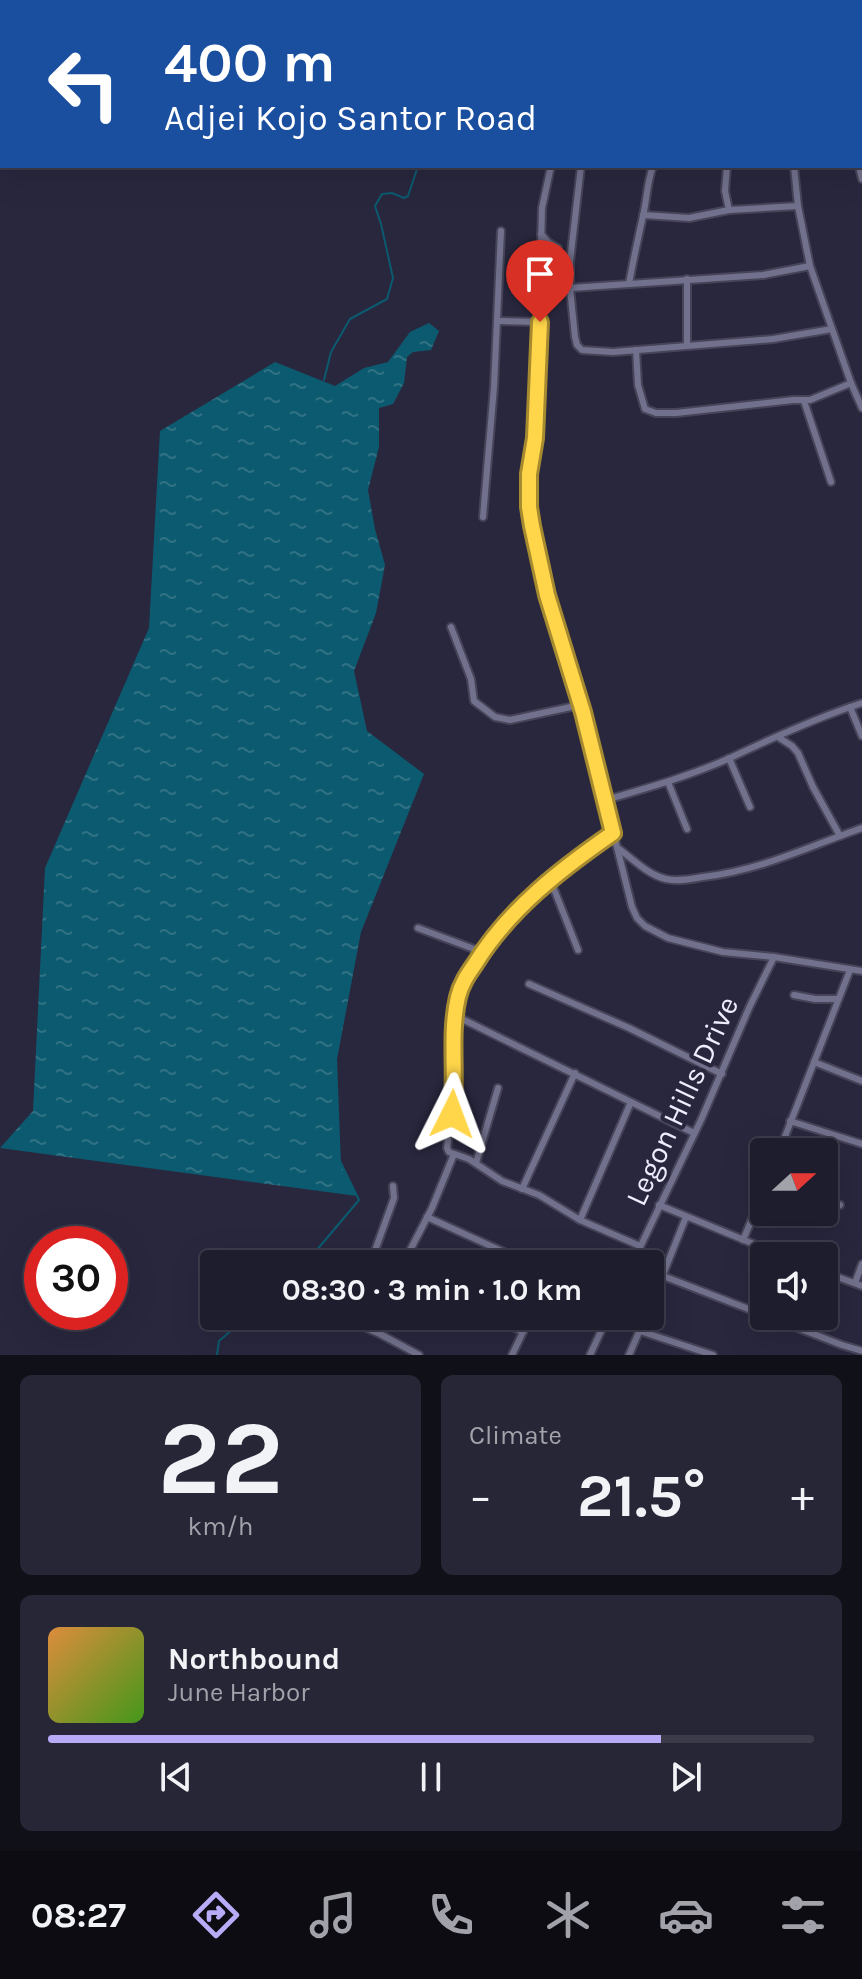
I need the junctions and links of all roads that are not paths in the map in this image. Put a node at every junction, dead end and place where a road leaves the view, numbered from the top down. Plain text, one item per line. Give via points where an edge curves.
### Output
1 (551, 168) edge
2 (581, 168) edge
3 (652, 168) edge
4 (727, 168) edge
5 (794, 168) edge
6 (798, 206) junction
7 (729, 210) junction
8 (643, 215) junction
9 (501, 231) dead end
10 (541, 234) junction
11 (558, 248) dead end
12 (810, 266) junction
13 (687, 279) junction
14 (629, 284) junction
15 (570, 288) junction
16 (497, 321) junction
17 (540, 322) junction
18 (832, 329) junction
19 (687, 346) junction
20 (636, 350) junction
21 (851, 383) junction
22 (859, 394) edge
23 (804, 401) junction
24 (862, 408) edge
25 (831, 482) dead end
26 (483, 517) dead end
27 (451, 627) dead end
28 (862, 703) edge
29 (580, 705) junction
30 (850, 707) junction
31 (862, 736) edge
32 (778, 737) junction
33 (729, 758) junction
34 (668, 782) junction
35 (606, 800) junction
36 (750, 807) dead end
37 (862, 828) edge
38 (687, 829) dead end
39 (613, 833) junction
40 (840, 836) junction
41 (618, 848) junction
42 (550, 879) junction
43 (418, 928) dead end
44 (578, 950) dead end
45 (482, 952) junction
46 (774, 957) junction
47 (850, 970) junction
48 (862, 971) edge
49 (529, 984) dead end
50 (794, 995) dead end
51 (838, 999) junction
52 (456, 1016) junction
53 (814, 1062) junction
54 (575, 1073) junction
55 (722, 1074) junction
56 (862, 1081) edge
57 (498, 1088) dead end
58 (631, 1102) junction
59 (790, 1121) junction
60 (694, 1133) junction
61 (784, 1138) edge
62 (862, 1144) edge
63 (454, 1154) junction
64 (476, 1163) junction
65 (393, 1186) dead end
66 (522, 1189) junction
67 (659, 1205) junction
68 (427, 1217) junction
69 (686, 1217) junction
70 (580, 1220) junction
71 (750, 1224) edge
72 (743, 1240) junction
73 (750, 1243) edge
74 (640, 1246) junction
75 (375, 1250) edge
76 (410, 1250) edge
77 (500, 1250) edge
78 (638, 1250) edge
79 (862, 1264) edge
80 (664, 1273) edge
81 (664, 1276) edge
82 (838, 1277) edge
83 (858, 1285) edge
84 (750, 1310) edge
85 (371, 1330) edge
86 (519, 1330) edge
87 (602, 1330) edge
88 (802, 1330) edge
89 (640, 1331) joint
90 (523, 1332) joint
91 (862, 1351) edge
92 (417, 1355) edge
93 (512, 1355) edge
94 (590, 1355) edge
95 (629, 1355) edge
96 (713, 1355) edge

1 - 10 street
2 - 15 street
3 - 8 street
4 - 7 street
5 - 6 street
6 - 7 street
6 - 12 street
7 - 8 street via 689,218
8 - 14 street
9 - 16 street
10 - 11 street
10 - 17 street
12 - 13 street via 763,275
12 - 18 street
13 - 14 street
13 - 19 street
14 - 15 street
15 - 20 street via 575,337 582,350
16 - 17 street
16 - 26 street
17 - 29 street via 529,507 547,595
18 - 19 street
18 - 21 street
19 - 20 street
20 - 23 street via 645,409 656,413
21 - 22 street
21 - 23 street
22 - 24 street
23 - 25 street
27 - 29 street via 480,708 510,720
28 - 30 street
29 - 35 street
30 - 31 street
30 - 32 street
32 - 33 street
32 - 40 street via 798,753
33 - 34 street
33 - 36 street
34 - 35 street
34 - 38 street
35 - 39 street
37 - 40 street
39 - 41 street
39 - 42 street
40 - 41 street via 756,868 677,880 658,876
41 - 46 street via 632,907 651,931 711,949
42 - 44 street
42 - 45 street
43 - 45 street
45 - 52 street via 462,984
46 - 47 street
46 - 55 street, Legon Hills Drive
47 - 48 street
47 - 51 street
49 - 55 street
50 - 51 street
51 - 53 street
52 - 54 street
52 - 63 street via 447,1148
53 - 56 street
53 - 59 street
54 - 58 street
54 - 66 street
55 - 60 street, Legon Hills Drive
57 - 64 street
58 - 60 street
58 - 70 street
59 - 61 street
59 - 62 street
60 - 67 street, Legon Hills Drive
63 - 64 street
63 - 68 street
64 - 66 street
65 - 75 street via 394,1198
66 - 70 street
67 - 69 street
67 - 74 street, Legon Hills Drive
68 - 76 street
68 - 77 street
69 - 72 street
69 - 80 street
70 - 74 street
71 - 72 street
72 - 73 street
74 - 78 street, Legon Hills Drive
79 - 83 street
81 - 84 street
82 - 83 street
85 - 92 street
86 - 90 street
87 - 94 street
88 - 91 street
89 - 95 street
89 - 96 street
90 - 93 street

